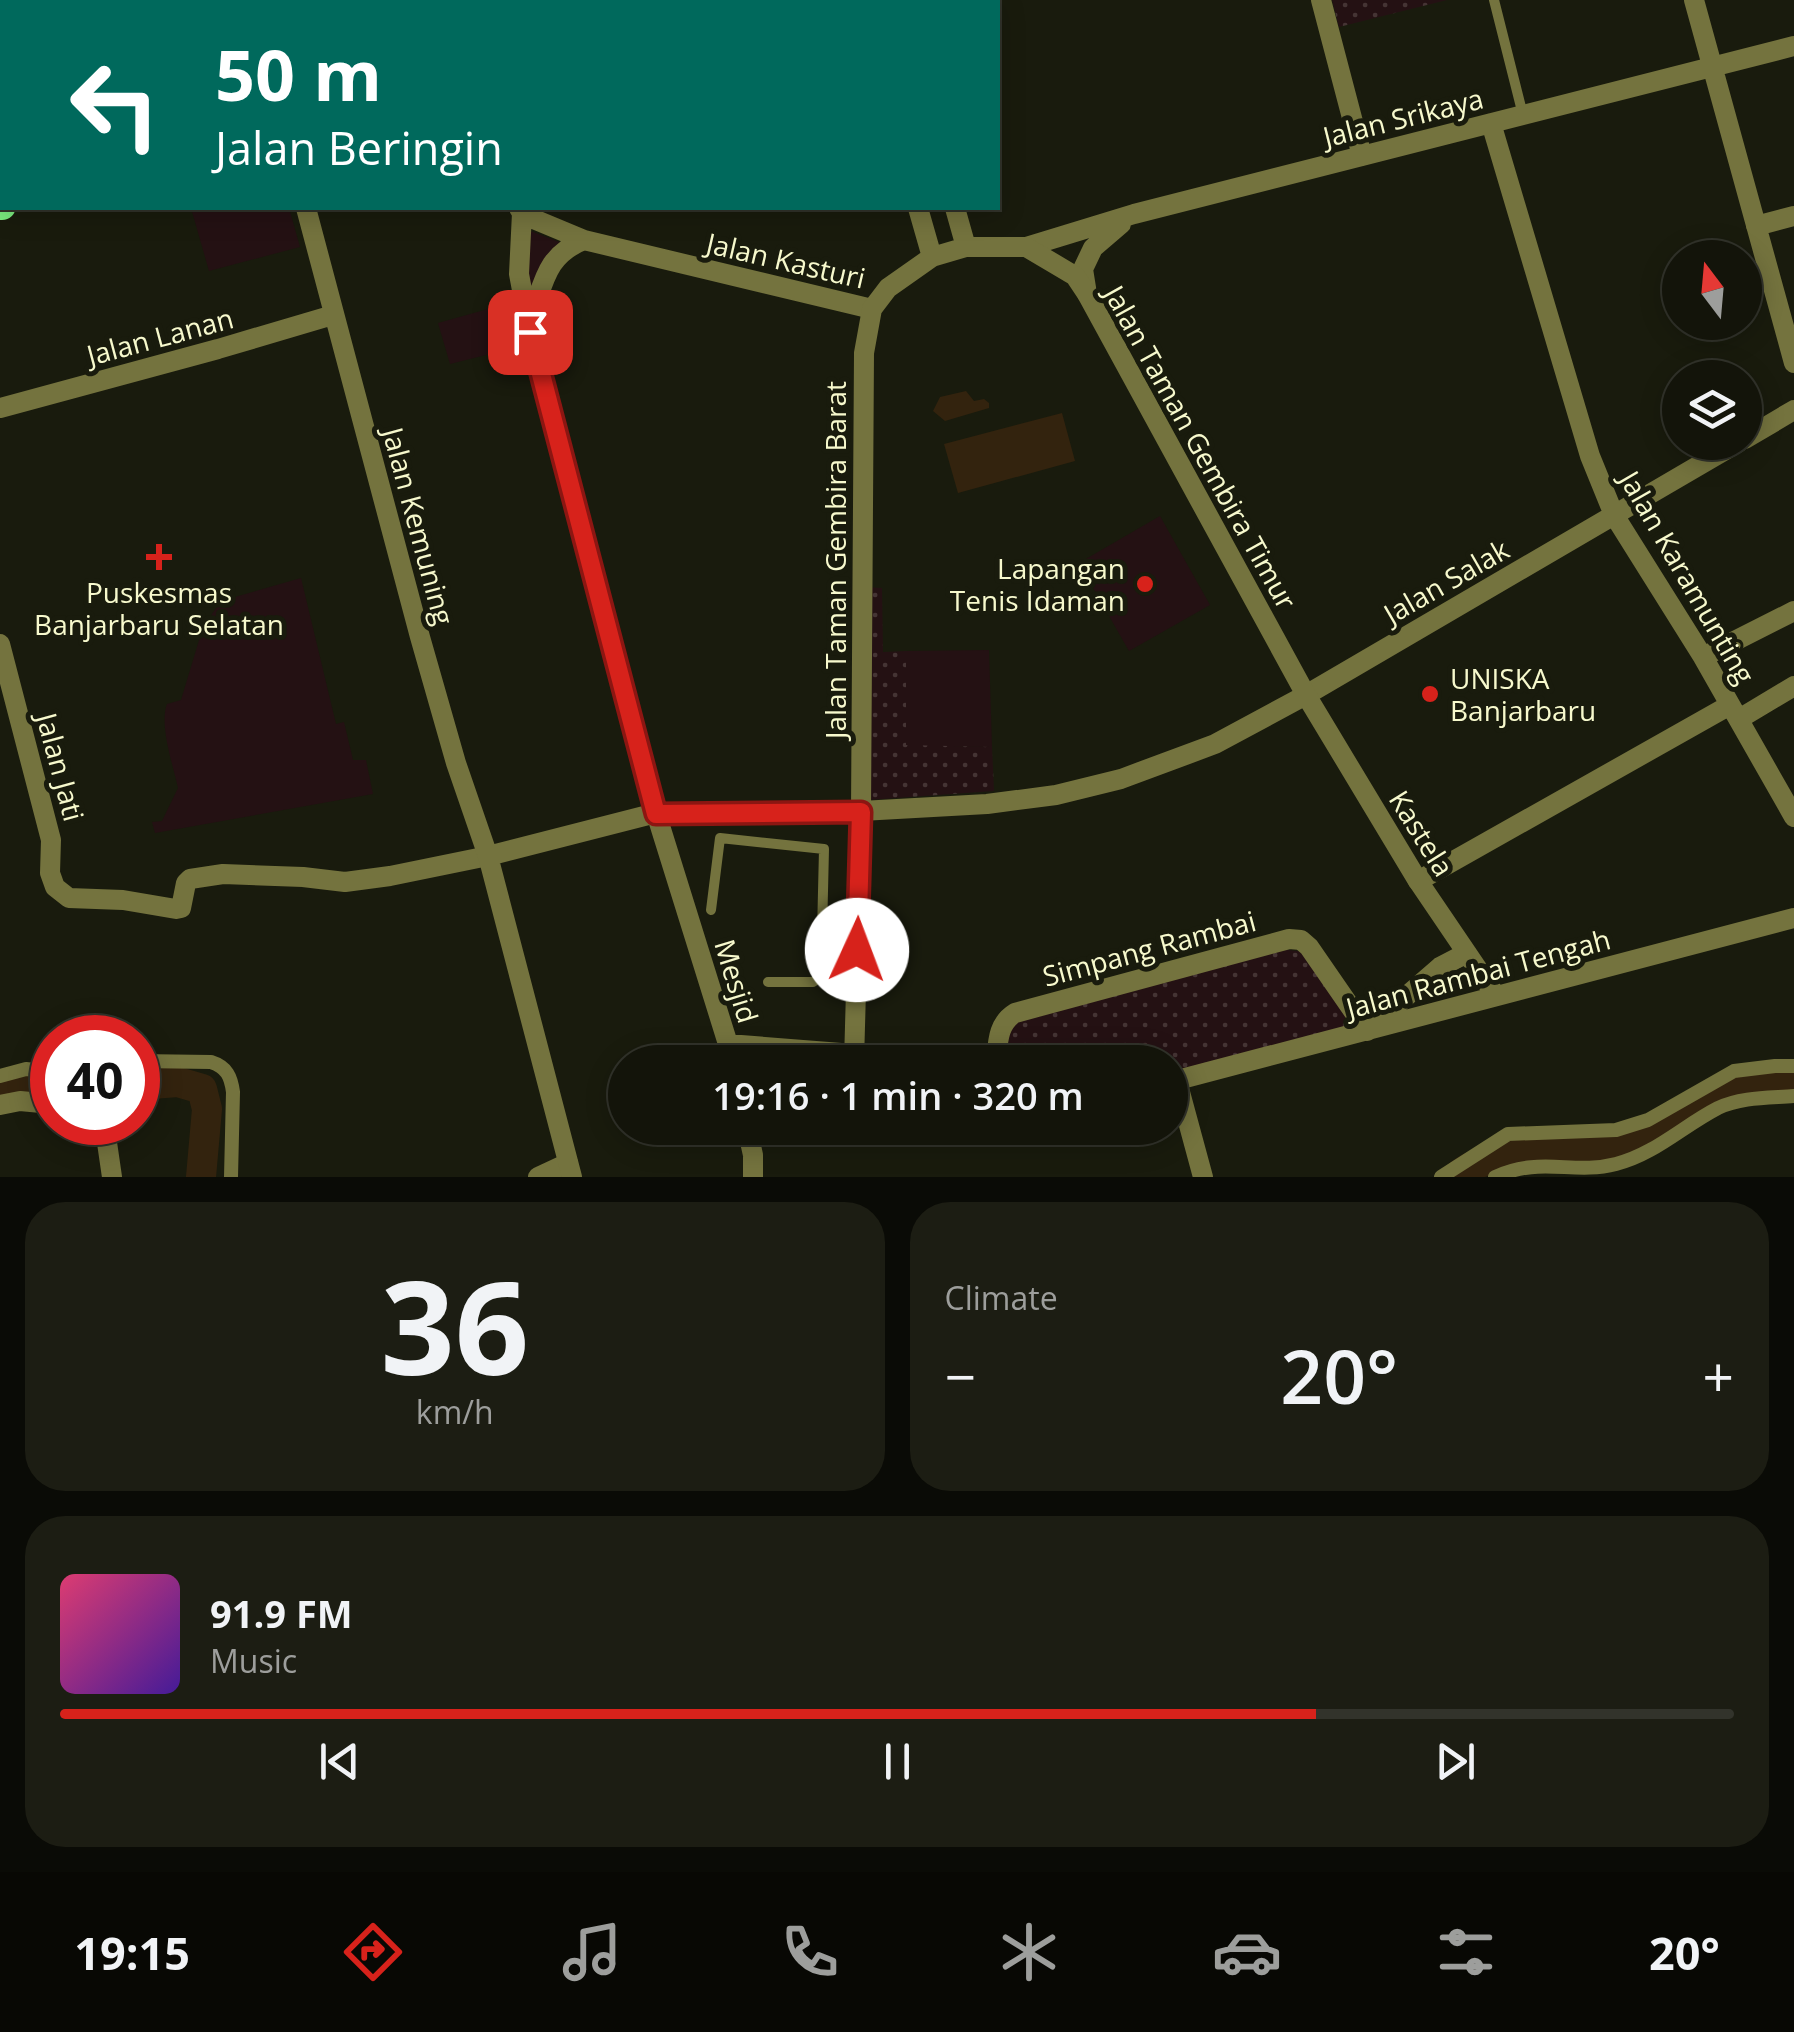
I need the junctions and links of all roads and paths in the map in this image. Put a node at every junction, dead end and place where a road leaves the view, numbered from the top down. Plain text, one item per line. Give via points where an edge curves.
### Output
1 (1322, 0) edge
2 (1494, 0) edge
3 (1694, 0) edge
4 (1794, 46) edge
5 (1712, 66) junction
6 (1523, 114) junction
7 (1491, 123) junction
8 (1362, 156) junction
9 (306, 210) edge
10 (521, 210) edge
11 (919, 210) edge
12 (957, 210) edge
13 (1134, 214) junction
14 (1794, 216) edge
15 (1756, 226) junction
16 (584, 240) junction
17 (966, 247) junction
18 (1026, 247) junction
19 (932, 257) junction
20 (1087, 294) junction
21 (872, 309) junction
22 (333, 316) junction
23 (529, 322) junction
24 (1794, 363) edge
25 (0, 408) edge
26 (1794, 410) edge
27 (1762, 429) edge
28 (1709, 460) edge
29 (1614, 515) junction
30 (1794, 611) edge
31 (0, 644) edge
32 (1703, 657) junction
33 (4, 674) edge
34 (1794, 686) edge
35 (1306, 695) junction
36 (1735, 712) junction
37 (760, 812) junction
38 (861, 812) junction
39 (656, 814) junction
40 (1794, 818) edge
41 (762, 842) junction
42 (488, 856) junction
43 (1418, 881) junction
44 (69, 898) joint
45 (711, 910) dead end
46 (1794, 918) edge
47 (1467, 953) junction
48 (768, 982) dead end
49 (1496, 996) junction
50 (1367, 1030) junction
51 (728, 1045) edge
52 (854, 1045) edge
53 (998, 1045) edge
54 (160, 1061) edge
55 (1794, 1066) edge
56 (30, 1069) edge
57 (0, 1076) edge
58 (1188, 1078) edge
59 (1794, 1096) edge
60 (30, 1103) edge
61 (0, 1105) edge
62 (1188, 1128) edge
63 (107, 1145) edge
64 (751, 1145) edge
65 (570, 1170) edge
66 (112, 1177) edge
67 (231, 1177) edge
68 (538, 1177) edge
69 (753, 1177) edge
70 (1203, 1177) edge
71 (1441, 1177) edge
72 (1495, 1177) edge

1 - 8 street
2 - 6 lane
3 - 5 street
4 - 5 street, Jalan Srikaya
5 - 6 street, Jalan Srikaya
5 - 15 street
6 - 7 street, Jalan Srikaya
7 - 8 street, Jalan Srikaya
7 - 29 street, Jalan Karamunting via 1590,456
8 - 13 street, Jalan Srikaya
9 - 22 street, Jalan Kemuning
10 - 16 street, Jalan Kasturi
10 - 23 street, Mesjid via 519,274
11 - 19 street
12 - 17 street
13 - 18 street, Jalan Srikaya
13 - 20 street via 1093,248 1083,269
14 - 15 street
15 - 24 street
16 - 21 street, Jalan Kasturi
16 - 23 street via 551,262
17 - 18 street
17 - 19 street
18 - 20 street, Jalan Taman Gembira Timur via 1075,276
19 - 21 street via 888,288
20 - 35 street, Jalan Taman Gembira Timur
21 - 38 street, Jalan Taman Gembira Barat via 864,353
22 - 25 street, Jalan Lanan
22 - 42 street, Jalan Kemuning
23 - 39 street, Mesjid
26 - 27 street, Jalan Salak
28 - 29 street, Jalan Salak
29 - 32 street, Jalan Karamunting
29 - 35 street, Jalan Salak
30 - 32 street
31 - 33 street, Jalan Jati
32 - 36 street, Jalan Karamunting
33 - 44 street, Jalan Jati via 52,840 50,873
34 - 36 street
35 - 38 street, Jalan Salak via 1215,744 1122,780 1004,802
35 - 43 street, Kastela
36 - 40 street, Jalan Karamunting
36 - 43 street
37 - 38 street, Jalan Salak
37 - 39 street, Jalan Salak
37 - 41 lane
38 - 52 street, Jalan Taman Gembira Barat
39 - 42 street, Jalan Salak
39 - 51 street, Mesjid
41 - 45 lane via 720,838
41 - 48 lane via 824,850 821,976
42 - 44 street, Jalan Salak via 345,882 223,874 190,879 181,908 170,910
42 - 65 street, Jalan Kemuning
43 - 47 street, Kastela
46 - 49 street, Jalan Rambai Tengah
47 - 49 street, Kastela
47 - 50 street via 1440,967
49 - 50 street, Jalan Rambai Tengah
50 - 53 street, Simpang Rambai via 1309,947 1289,939 1015,1013 1005,1019
50 - 58 street, Jalan Rambai Tengah
54 - 67 street via 211,1062 225,1070 232,1082
55 - 71 street via 1734,1071 1648,1120 1616,1130 1508,1134
56 - 57 street
59 - 72 street via 1720,1108 1617,1164 1531,1166
60 - 61 street
62 - 70 street
63 - 66 street
64 - 69 street
65 - 68 street

